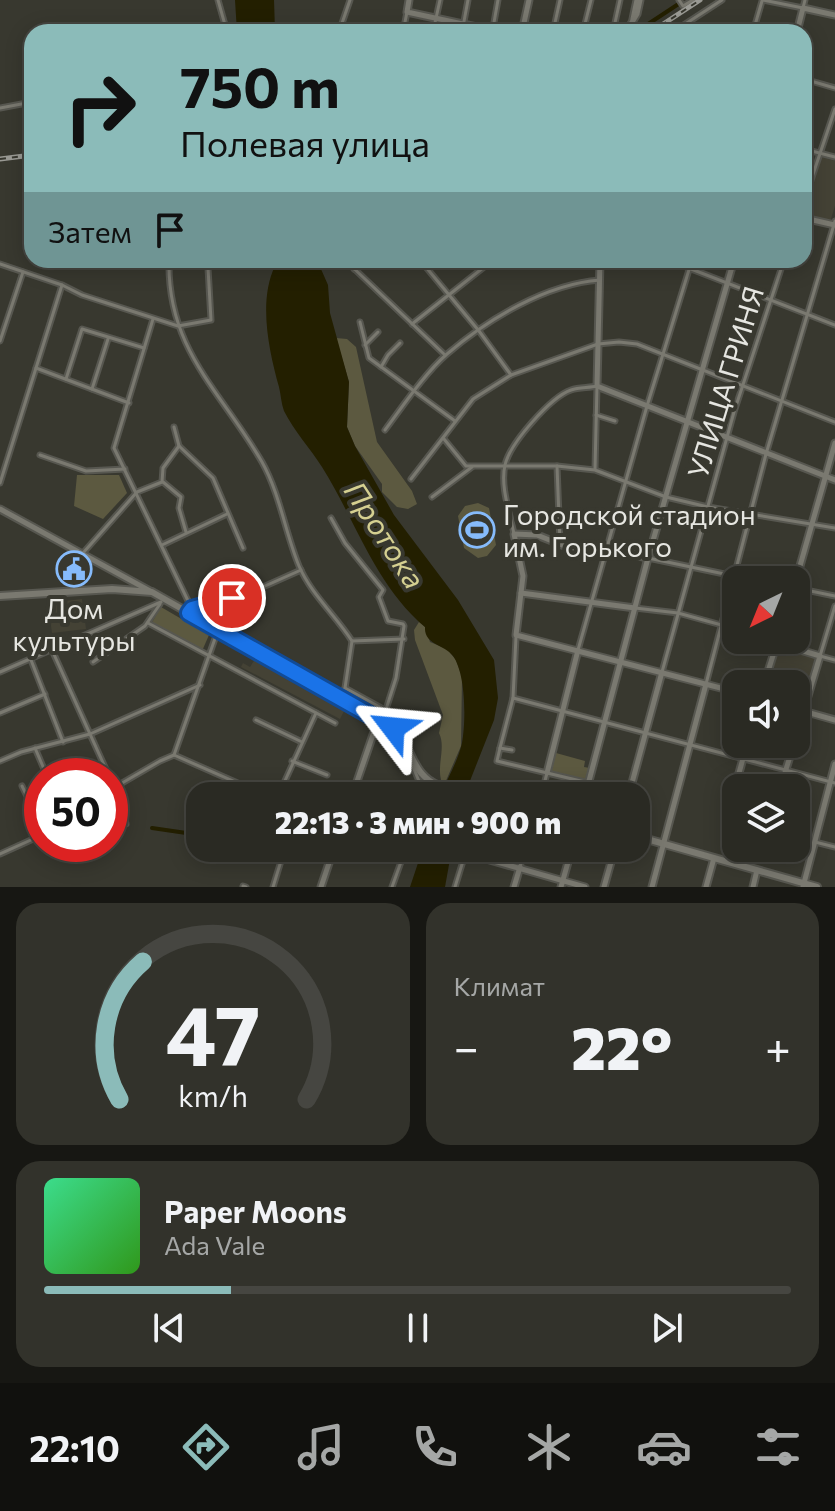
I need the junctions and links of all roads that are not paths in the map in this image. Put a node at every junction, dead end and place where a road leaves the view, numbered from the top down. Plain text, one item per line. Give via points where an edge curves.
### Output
1 (218, 0) edge
2 (350, 0) edge
3 (409, 0) edge
4 (440, 0) edge
5 (468, 0) edge
6 (498, 0) edge
7 (529, 0) edge
8 (560, 0) edge
9 (591, 0) edge
10 (620, 0) edge
11 (638, 0) edge
12 (679, 0) edge
13 (693, 0) edge
14 (722, 0) edge
15 (763, 0) edge
16 (805, 0) edge
17 (803, 8) junction
18 (407, 12) junction
19 (835, 15) edge
20 (436, 18) junction
21 (225, 24) edge
22 (342, 24) edge
23 (405, 24) edge
24 (435, 24) edge
25 (463, 24) joint
26 (493, 24) edge
27 (524, 24) edge
28 (555, 24) edge
29 (585, 24) edge
30 (615, 24) edge
31 (632, 24) edge
32 (686, 24) edge
33 (756, 24) edge
34 (799, 24) edge
35 (812, 81) edge
36 (835, 88) edge
37 (24, 104) edge
38 (0, 108) edge
39 (835, 109) edge
40 (812, 152) edge
41 (820, 154) junction
42 (835, 157) edge
43 (812, 178) edge
44 (812, 220) edge
45 (835, 224) edge
46 (0, 264) edge
47 (170, 268) edge
48 (208, 268) edge
49 (427, 268) edge
50 (483, 268) edge
51 (600, 268) edge
52 (690, 268) edge
53 (693, 268) edge
54 (732, 268) edge
55 (781, 268) edge
56 (354, 269) edge
57 (23, 271) junction
58 (600, 280) junction
59 (728, 281) junction
60 (62, 285) junction
61 (449, 294) junction
62 (771, 298) junction
63 (807, 314) junction
64 (153, 319) junction
65 (360, 322) dead end
66 (412, 324) junction
67 (835, 325) edge
68 (178, 326) junction
69 (479, 331) junction
70 (378, 332) dead end
71 (108, 338) junction
72 (0, 341) edge
73 (400, 343) dead end
74 (598, 344) junction
75 (365, 345) junction
76 (144, 348) junction
77 (664, 354) junction
78 (445, 355) junction
79 (381, 367) junction
80 (36, 368) junction
81 (703, 368) junction
82 (511, 375) junction
83 (66, 379) junction
84 (743, 384) junction
85 (597, 386) junction
86 (92, 389) junction
87 (416, 391) junction
88 (781, 401) junction
89 (129, 403) junction
90 (647, 406) junction
91 (596, 415) junction
92 (455, 421) junction
93 (615, 421) dead end
94 (688, 421) junction
95 (835, 422) edge
96 (174, 427) dead end
97 (385, 430) dead end
98 (728, 436) junction
99 (443, 438) junction
100 (835, 443) edge
101 (179, 446) junction
102 (766, 454) junction
103 (40, 455) dead end
104 (504, 466) junction
105 (557, 466) junction
106 (472, 467) junction
107 (125, 469) junction
108 (595, 470) junction
109 (825, 477) junction
110 (411, 479) dead end
111 (835, 480) edge
112 (162, 482) junction
113 (625, 482) junction
114 (0, 483) edge
115 (137, 492) junction
116 (432, 497) dead end
117 (666, 497) junction
118 (708, 507) junction
119 (0, 509) edge
120 (228, 513) junction
121 (750, 515) junction
122 (331, 518) dead end
123 (811, 525) junction
124 (835, 528) edge
125 (186, 532) junction
126 (514, 534) junction
127 (560, 544) junction
128 (162, 545) junction
129 (243, 548) dead end
130 (606, 549) junction
131 (83, 553) junction
132 (648, 558) junction
133 (736, 566) edge
134 (800, 566) edge
135 (691, 568) junction
136 (301, 570) junction
137 (722, 574) edge
138 (142, 588) junction
139 (810, 591) edge
140 (521, 593) junction
141 (0, 596) edge
142 (835, 596) edge
143 (164, 601) junction
144 (593, 602) junction
145 (835, 606) edge
146 (635, 608) junction
147 (190, 611) junction
148 (678, 613) junction
149 (148, 623) junction
150 (722, 624) joint
151 (218, 630) junction
152 (516, 635) junction
153 (404, 639) junction
154 (352, 641) junction
155 (52, 650) junction
156 (578, 650) junction
157 (810, 653) edge
158 (211, 656) junction
159 (820, 656) junction
160 (31, 659) junction
161 (835, 660) edge
162 (93, 662) dead end
163 (620, 662) junction
164 (0, 672) edge
165 (662, 672) junction
166 (706, 684) junction
167 (200, 685) junction
168 (345, 688) junction
169 (722, 688) edge
170 (810, 690) edge
171 (45, 694) junction
172 (513, 698) junction
173 (340, 699) junction
174 (387, 711) junction
175 (563, 711) junction
176 (0, 713) edge
177 (316, 713) junction
178 (810, 713) edge
179 (256, 720) dead end
180 (835, 720) edge
181 (380, 721) junction
182 (335, 723) dead end
183 (605, 723) junction
184 (90, 734) junction
185 (645, 734) junction
186 (63, 742) junction
187 (302, 742) junction
188 (690, 746) junction
189 (35, 748) junction
190 (500, 748) junction
191 (408, 749) junction
192 (512, 750) dead end
193 (174, 755) junction
194 (39, 758) edge
195 (100, 758) edge
196 (790, 758) edge
197 (743, 760) junction
198 (0, 761) edge
199 (292, 761) junction
200 (835, 764) edge
201 (786, 771) junction
202 (547, 773) junction
203 (739, 774) edge
204 (785, 774) edge
205 (327, 775) dead end
206 (128, 780) edge
207 (235, 782) edge
208 (284, 782) edge
209 (356, 782) edge
210 (419, 782) edge
211 (435, 782) edge
212 (545, 782) edge
213 (585, 782) edge
214 (589, 782) edge
215 (632, 782) edge
216 (833, 782) edge
217 (22, 786) dead end
218 (24, 790) edge
219 (650, 840) edge
220 (815, 842) junction
221 (24, 843) edge
222 (664, 843) junction
223 (835, 847) edge
224 (0, 854) edge
225 (714, 858) junction
226 (281, 862) edge
227 (329, 862) edge
228 (401, 862) edge
229 (462, 862) edge
230 (504, 862) edge
231 (521, 862) edge
232 (568, 862) edge
233 (611, 862) edge
234 (520, 867) junction
235 (757, 870) junction
236 (561, 884) edge
237 (804, 885) edge
238 (273, 887) edge
239 (321, 887) edge
240 (392, 887) edge
241 (455, 887) edge
242 (514, 887) edge
243 (585, 887) edge
244 (604, 887) edge
245 (652, 887) edge
246 (706, 887) edge
247 (753, 887) edge
248 (817, 887) edge

1 - 21 street
2 - 22 street
3 - 18 street
4 - 20 street
5 - 25 street
6 - 26 street
7 - 27 street
8 - 28 street
9 - 29 street
10 - 30 street
11 - 31 street
12 - 13 street via 683,6
14 - 32 street
15 - 17 street
15 - 33 street
16 - 17 street
17 - 19 street
17 - 34 street
18 - 20 street
18 - 23 street
20 - 24 street
20 - 25 street
35 - 36 street
37 - 38 street
39 - 41 street
40 - 41 street
41 - 42 street
41 - 43 street
44 - 45 street
45 - 63 street
46 - 57 street
47 - 68 street
48 - 68 street via 211,320
49 - 61 street
50 - 61 street
51 - 58 street
52 - 77 street
53 - 59 street
54 - 59 street
55 - 62 street, УЛИЦА ГРИНЯ
56 - 66 street
57 - 60 street
57 - 72 street
58 - 69 street via 573,282 538,295
58 - 74 street
59 - 62 street
59 - 81 street
60 - 64 street
60 - 80 street
61 - 66 street
61 - 69 street
62 - 63 street
62 - 84 street, УЛИЦА ГРИНЯ
63 - 67 street
63 - 88 street
64 - 68 street
64 - 76 street
65 - 75 street
66 - 78 street
68 - 136 street via 199,369 271,479
69 - 78 street
69 - 82 street
70 - 75 street
71 - 76 street
71 - 83 street via 82,329
71 - 86 street
73 - 79 street
74 - 77 street via 627,343
74 - 82 street
74 - 85 street
75 - 79 street via 369,358
76 - 89 street
77 - 81 street
77 - 90 street
78 - 87 street
79 - 87 street
80 - 83 street
80 - 114 street
81 - 84 street
81 - 94 street
82 - 92 street via 473,399
83 - 86 street
84 - 88 street
84 - 98 street, УЛИЦА ГРИНЯ
85 - 90 street
85 - 91 street
85 - 104 street via 571,390 557,399 525,430
86 - 89 street
87 - 92 street
87 - 97 street
88 - 95 street
88 - 102 street
89 - 107 street via 114,448
90 - 94 street
90 - 113 street
91 - 93 street
91 - 108 street
92 - 99 street
94 - 98 street
94 - 117 street
96 - 101 street
98 - 102 street
98 - 118 street, УЛИЦА ГРИНЯ
99 - 106 street via 462,464
99 - 110 street
100 - 109 street
101 - 112 street via 163,468
101 - 120 street via 213,478
102 - 109 street
102 - 121 street
103 - 107 street via 86,471
104 - 105 street
104 - 106 street
104 - 126 street
105 - 108 street
105 - 127 street
106 - 116 street
107 - 115 street
108 - 113 street
109 - 111 street
109 - 123 street
112 - 115 street
112 - 125 street via 181,497
113 - 117 street
113 - 130 street
115 - 128 street
115 - 131 street
117 - 118 street
117 - 132 street
118 - 121 street
118 - 135 street, УЛИЦА ГРИНЯ
119 - 131 street
120 - 125 street
120 - 129 street
121 - 123 street
121 - 133 street
122 - 153 street via 383,590 379,597 387,619 403,624
123 - 124 street
123 - 134 street
125 - 128 street
126 - 127 street
126 - 140 street
127 - 130 street
128 - 147 street
130 - 132 street
130 - 144 street
131 - 138 street
132 - 135 street
132 - 146 street
135 - 137 street
135 - 148 street, УЛИЦА ГРИНЯ
136 - 147 street via 245,595
136 - 154 street
138 - 141 main road
138 - 143 main road
139 - 142 street
140 - 144 street
140 - 152 street
143 - 147 main road
143 - 149 street
143 - 155 street
144 - 146 street
144 - 156 street
145 - 159 street
146 - 148 street
146 - 163 street
147 - 151 main road
148 - 150 street
148 - 165 street, УЛИЦА ГРИНЯ
149 - 158 street
149 - 162 street
150 - 166 street
151 - 158 street
151 - 173 main road
152 - 156 street
152 - 172 street
153 - 154 street
153 - 174 street
154 - 168 street
155 - 160 street
155 - 184 street
156 - 163 street
156 - 175 street
157 - 159 street
158 - 167 street
158 - 177 street
159 - 161 street
159 - 170 street
160 - 164 street
160 - 171 street
163 - 165 street
163 - 183 street
165 - 166 street
165 - 185 street, УЛИЦА ГРИНЯ
166 - 169 street
166 - 188 street
167 - 184 street
167 - 193 street
168 - 173 street
168 - 174 street
171 - 176 street
171 - 186 street
172 - 175 street
172 - 190 street
173 - 181 main road
174 - 181 street
175 - 183 street
175 - 202 street
177 - 182 street
177 - 187 street
178 - 180 street
179 - 187 street
181 - 191 main road via 400,734
181 - 209 street
183 - 185 street
183 - 214 street
184 - 186 street
184 - 195 street
185 - 188 street
185 - 215 street, УЛИЦА ГРИНЯ
186 - 189 street
187 - 199 street
188 - 197 street
188 - 222 street
189 - 194 street
189 - 198 street
190 - 192 street
190 - 202 street via 497,761
191 - 210 street
191 - 211 main road via 424,776
193 - 206 street
193 - 207 street
196 - 201 street
197 - 201 street
197 - 203 street
199 - 205 street
199 - 208 street
200 - 216 street
201 - 204 street
201 - 216 street
202 - 212 street
202 - 213 street
216 - 220 street
217 - 218 street
219 - 222 main road
220 - 223 street
220 - 237 street
221 - 224 street
222 - 225 main road
222 - 245 street
225 - 235 main road
225 - 246 street
226 - 238 street
227 - 239 street
228 - 240 street
229 - 241 street
230 - 234 street
231 - 234 street
232 - 236 street
233 - 244 street
234 - 236 street
234 - 242 street
235 - 237 main road
235 - 247 street
236 - 243 street
237 - 248 main road

